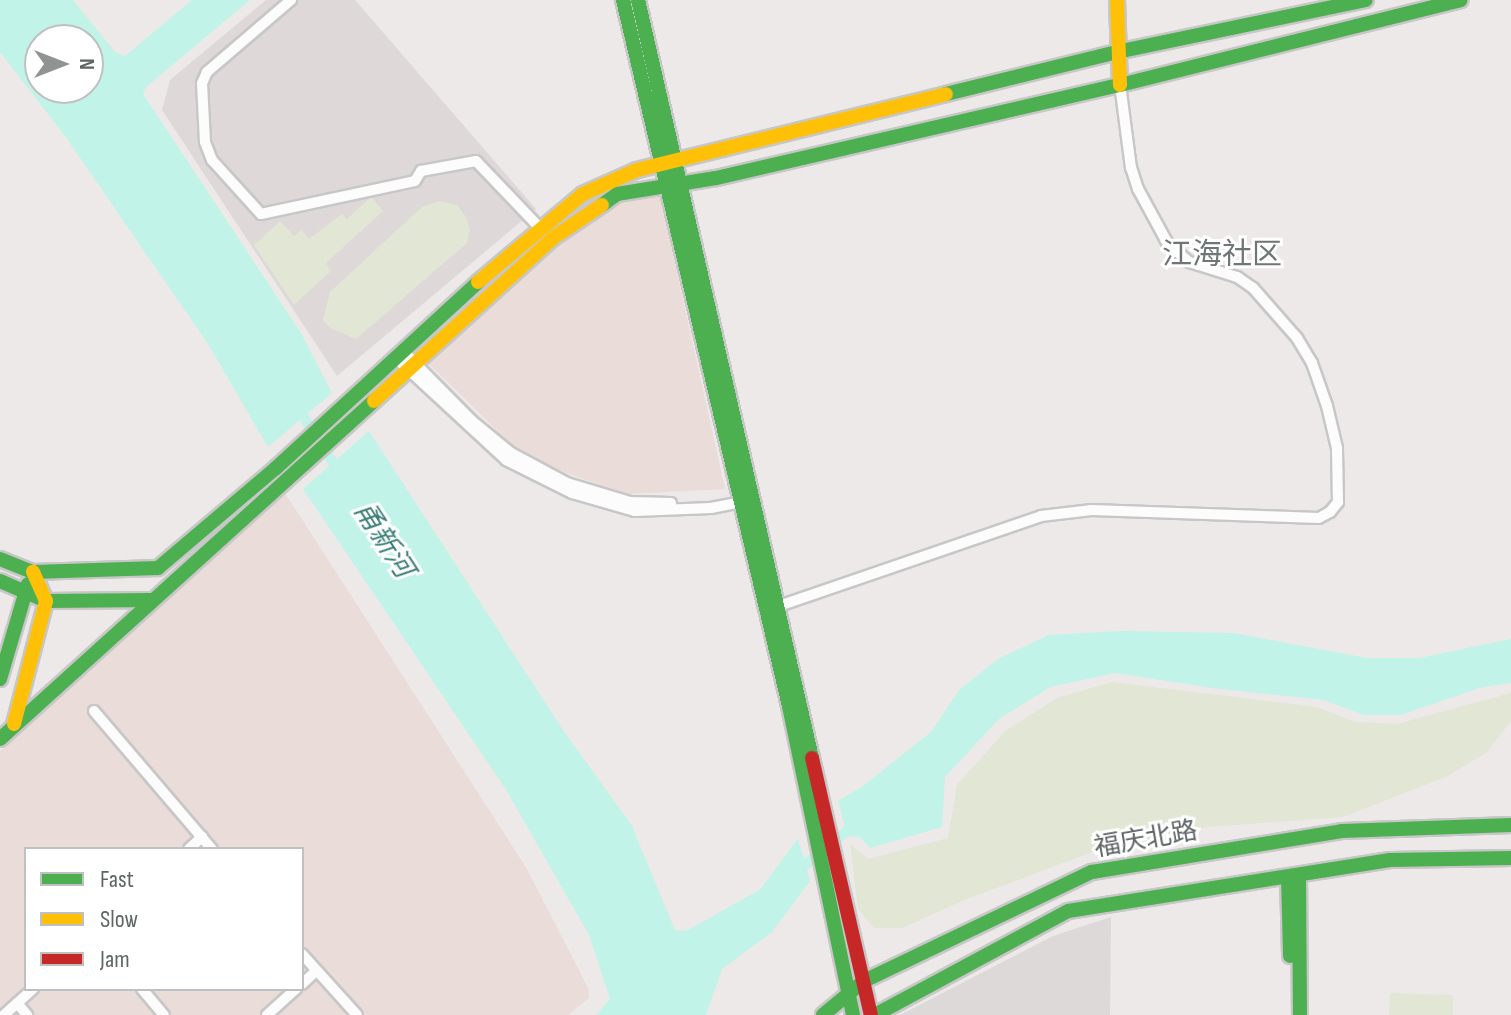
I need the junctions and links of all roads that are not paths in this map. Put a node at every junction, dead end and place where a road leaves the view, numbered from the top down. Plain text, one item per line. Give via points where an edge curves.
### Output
1 (291, 0) edge
2 (623, 0) edge
3 (638, 0) edge
4 (1117, 0) edge
5 (1366, 0) edge
6 (1461, 0) edge
7 (1117, 52) junction
8 (1120, 85) junction
9 (669, 164) junction
10 (674, 185) junction
11 (541, 229) junction
12 (400, 355) junction
13 (412, 367) junction
14 (746, 498) junction
15 (0, 559) edge
16 (33, 572) junction
17 (0, 581) edge
18 (25, 590) junction
19 (152, 600) junction
20 (46, 601) junction
21 (772, 608) junction
22 (0, 679) edge
23 (94, 711) dead end
24 (14, 724) junction
25 (0, 739) edge
26 (1511, 825) edge
27 (202, 837) junction
28 (191, 847) edge
29 (210, 847) edge
30 (1511, 858) edge
31 (1294, 876) junction
32 (304, 956) edge
33 (316, 971) junction
34 (864, 981) junction
35 (304, 982) edge
36 (31, 991) edge
37 (144, 991) edge
38 (294, 991) edge
39 (847, 993) junction
40 (17, 1003) junction
41 (4, 1015) edge
42 (27, 1015) edge
43 (164, 1015) edge
44 (267, 1015) edge
45 (357, 1015) edge
46 (823, 1015) edge
47 (853, 1015) edge
48 (873, 1015) edge
49 (1292, 1015) edge
50 (1300, 1015) edge

1 - 11 street via 207,72 202,83 205,142 212,160 261,214 415,181 421,171 476,161
2 - 9 main road
3 - 9 main road
4 - 7 main road
5 - 7 main road
6 - 8 main road
7 - 8 main road
7 - 9 main road
8 - 10 main road
8 - 21 street via 1131,168 1168,244 1189,262 1237,277 1253,288 1312,363 1337,448 1338,502 1319,518 1092,510 1041,516
9 - 10 main road
9 - 11 main road via 637,170 583,194
10 - 13 main road via 617,194 553,238
10 - 14 main road
11 - 12 main road
12 - 13 street
12 - 16 main road via 158,568
13 - 14 street via 511,453 567,483 630,502 699,504
13 - 19 main road
14 - 21 main road
15 - 16 main road
16 - 18 main road
16 - 20 main road
17 - 18 main road
18 - 20 main road
18 - 22 main road
19 - 20 main road
19 - 24 main road
20 - 24 main road
21 - 34 main road
21 - 39 main road
23 - 27 street
24 - 25 main road
26 - 34 main road, 福庆北路 via 1342,831 1092,872
27 - 28 street
27 - 29 street
30 - 31 main road via 1390,860
31 - 48 main road via 1068,911
31 - 49 main road
31 - 50 main road
32 - 33 street
33 - 35 street
33 - 45 street
34 - 39 main road, 福庆北路
34 - 48 main road
36 - 40 street
37 - 43 street
38 - 44 street
39 - 46 main road, 福庆北路
39 - 47 main road
40 - 41 street
40 - 42 street

